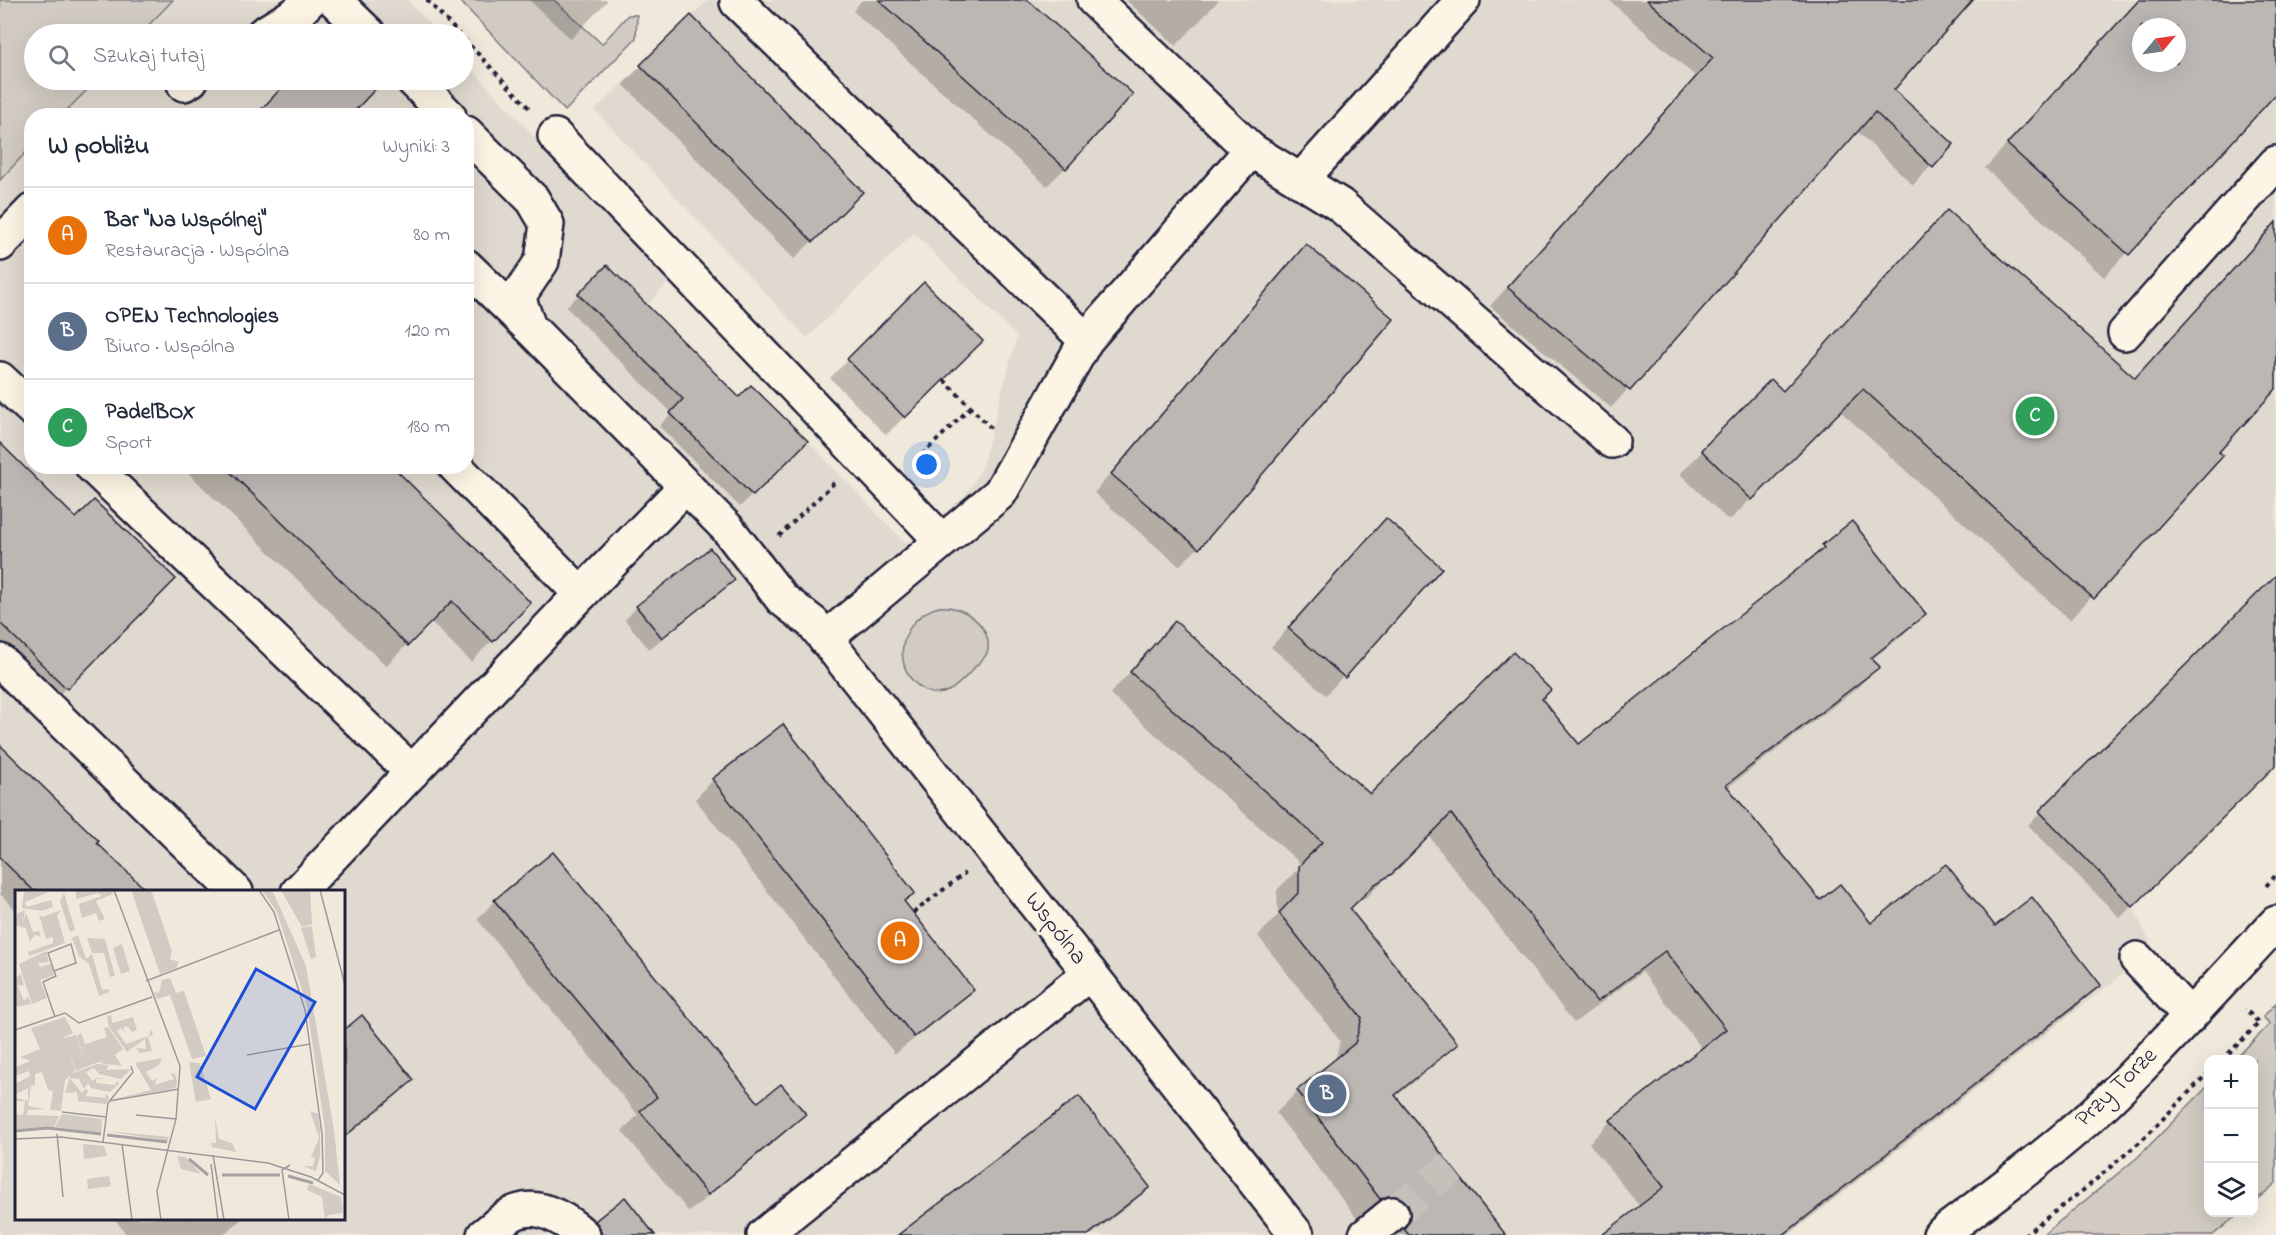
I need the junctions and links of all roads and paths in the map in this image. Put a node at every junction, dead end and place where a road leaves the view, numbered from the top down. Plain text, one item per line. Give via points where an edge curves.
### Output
1 (310, 0) edge
2 (334, 0) edge
3 (427, 0) edge
4 (739, 0) edge
5 (1094, 0) edge
6 (1463, 0) edge
7 (279, 24) edge
8 (359, 24) edge
9 (450, 24) edge
10 (474, 50) edge
11 (423, 90) edge
12 (441, 108) edge
13 (555, 136) joint
14 (474, 141) edge
15 (1251, 150) junction
16 (2276, 163) edge
17 (1300, 181) junction
18 (24, 219) edge
19 (0, 244) edge
20 (474, 274) edge
21 (529, 327) junction
22 (2124, 333) dead end
23 (1086, 340) junction
24 (0, 379) edge
25 (944, 380) dead end
26 (24, 402) edge
27 (971, 407) junction
28 (979, 415) dead end
29 (1612, 441) dead end
30 (926, 467) dead end
31 (100, 474) edge
32 (463, 474) edge
33 (686, 486) junction
34 (942, 542) junction
35 (581, 594) junction
36 (819, 631) junction
37 (0, 661) edge
38 (412, 772) junction
39 (968, 870) dead end
40 (235, 890) edge
41 (299, 890) edge
42 (913, 913) dead end
43 (2276, 923) edge
44 (2137, 959) dead end
45 (1090, 973) junction
46 (2190, 1016) junction
47 (2204, 1077) edge
48 (1392, 1214) tunnel mouth
49 (1284, 1230) edge
50 (484, 1235) edge
51 (583, 1235) edge
52 (764, 1235) edge
53 (1366, 1235) edge
54 (1940, 1235) edge
55 (2024, 1235) edge

1 - 7 street
2 - 8 street
3 - 9 path
4 - 23 street
5 - 15 street
6 - 17 street
10 - 13 path
11 - 12 street
13 - 34 street
14 - 21 street via 533,200 547,224 542,261 518,297
15 - 17 street
15 - 23 street
16 - 22 street
17 - 29 street via 1340,205
18 - 19 street
20 - 21 street, Wspólna
21 - 33 street, Wspólna
23 - 34 street via 1000,493
24 - 26 street
25 - 27 path
27 - 28 path
27 - 30 path via 918,459
31 - 38 street
32 - 35 street
33 - 35 street
33 - 36 street, Wspólna via 727,528 782,599
34 - 36 street
35 - 38 street
36 - 45 street, Wspólna
37 - 40 street
38 - 41 street
39 - 42 path
43 - 46 street, Przy Torze
44 - 46 street
45 - 49 street, Wspólna
45 - 52 street
46 - 54 street, Przy Torze via 2053,1148
47 - 55 path via 2142,1140
48 - 53 street
50 - 51 street via 524,1209 550,1213

